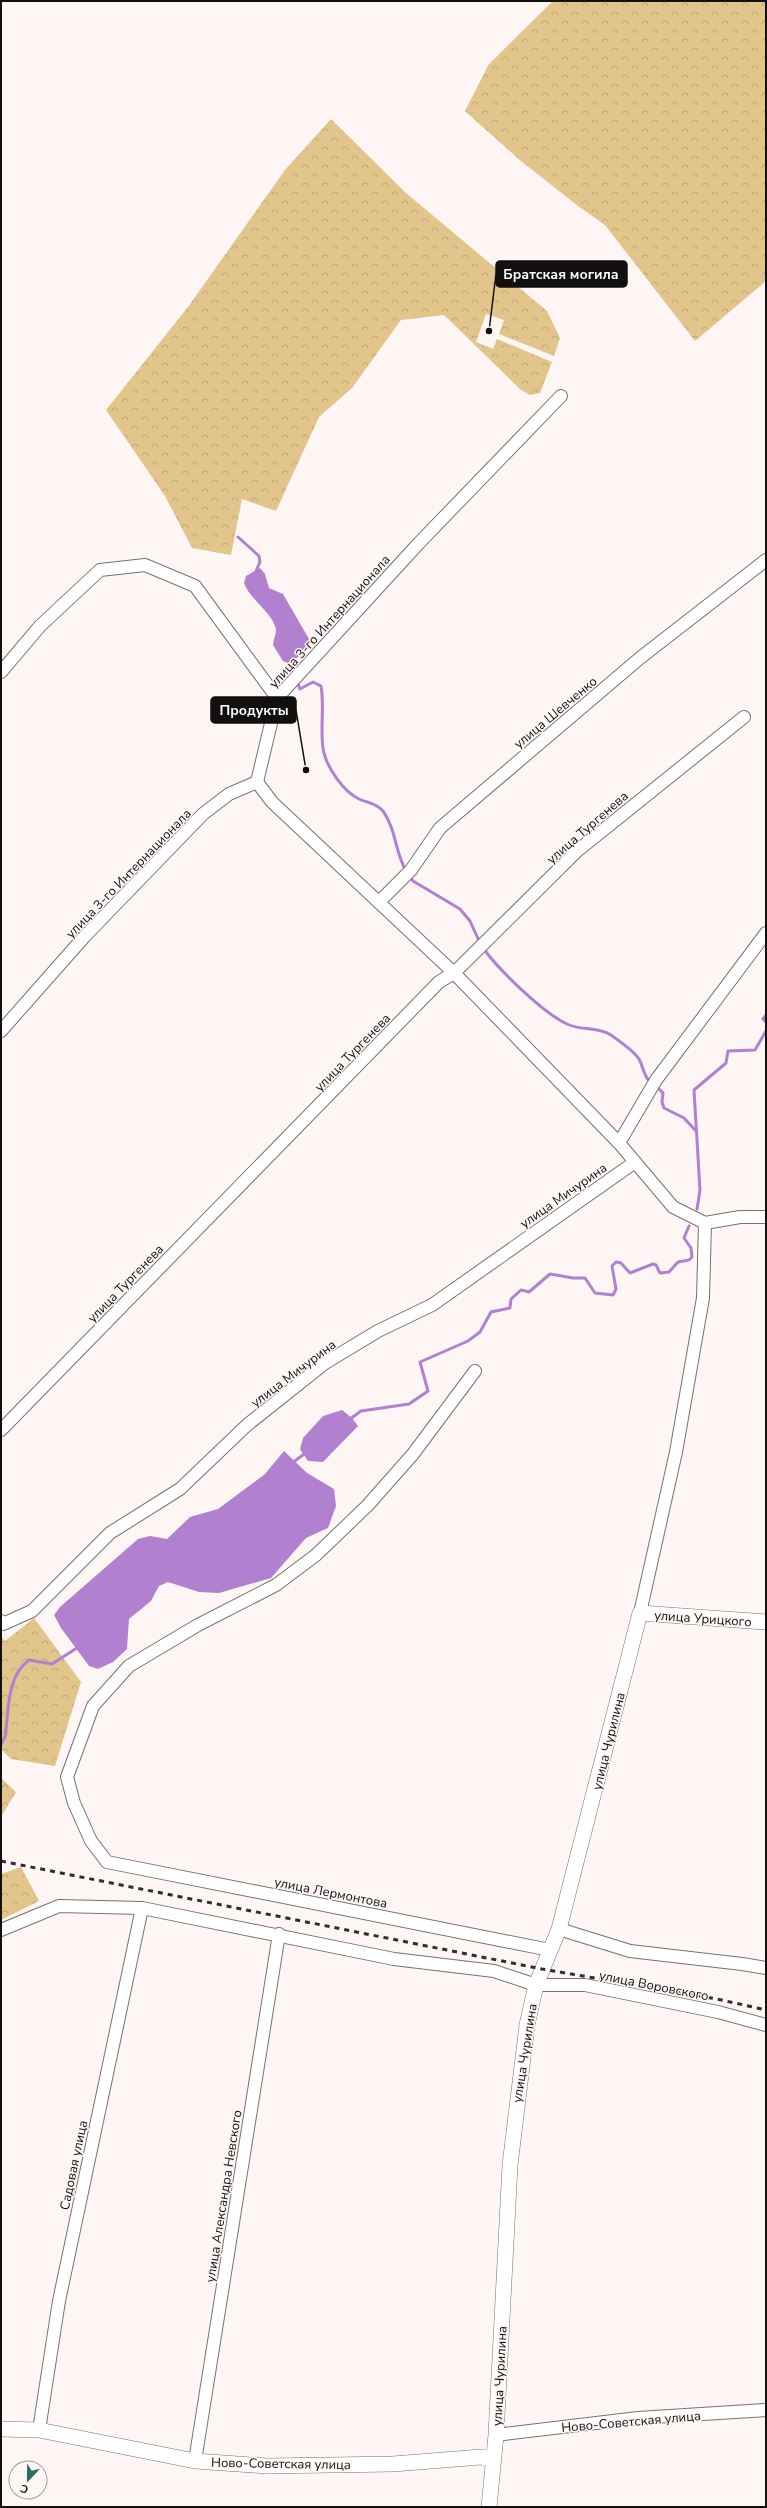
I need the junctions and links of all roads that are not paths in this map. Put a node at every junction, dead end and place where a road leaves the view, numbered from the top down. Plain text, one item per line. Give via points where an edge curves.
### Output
1 (561, 396) dead end
2 (766, 560) edge
3 (1, 672) edge
4 (277, 698) junction
5 (744, 717) dead end
6 (257, 782) junction
7 (379, 902) junction
8 (766, 933) edge
9 (454, 973) junction
10 (1, 1032) edge
11 (619, 1142) junction
12 (635, 1162) junction
13 (766, 1217) edge
14 (706, 1223) junction
15 (475, 1371) dead end
16 (1, 1430) edge
17 (640, 1613) junction
18 (1, 1621) edge
19 (766, 1622) edge
20 (142, 1908) junction
21 (559, 1929) junction
22 (1, 1930) edge
23 (279, 1934) junction
24 (550, 1950) junction
25 (766, 1968) edge
26 (536, 1985) junction
27 (766, 2025) edge
28 (766, 2410) edge
29 (1, 2429) edge
30 (39, 2430) junction
31 (496, 2435) junction
32 (492, 2459) junction
33 (195, 2461) junction
34 (489, 2507) edge

1 - 4 street, улица 3-го Интернационала via 419,543
2 - 7 street, улица Шевченко via 640,658 440,828 411,870
3 - 4 street via 40,626 100,570 145,565 195,586
4 - 6 street, улица 3-го Интернационала
5 - 9 street, улица Тургенева via 577,851
6 - 7 street via 272,802
6 - 10 street, улица 3-го Интернационала via 229,794 203,814 84,938
7 - 9 street
8 - 11 street via 656,1080
9 - 11 street
9 - 16 street, улица Тургенева via 439,982
11 - 12 street
12 - 14 street via 673,1207
12 - 18 street, улица Мичурина via 432,1304 378,1331 325,1363 247,1425 180,1490 110,1533 32,1611 3,1624
13 - 14 street via 740,1217
14 - 17 street via 703,1298 676,1452
15 - 24 street, улица Лермонтова via 413,1454 368,1505 316,1555 276,1585 198,1625 129,1666 93,1706 67,1777 74,1803 107,1862
17 - 19 street, улица Урицкого
17 - 21 street, улица Чурилина
20 - 22 street, улица Воровского via 59,1906
20 - 23 street, улица Воровского
20 - 30 street, Садовая улица via 59,2301
21 - 24 street, улица Чурилина
21 - 25 street via 630,1951
23 - 26 street, улица Воровского via 394,1959 494,1971
23 - 33 street, улица Александра Невского
24 - 26 street, улица Чурилина
26 - 27 street, улица Воровского via 585,1985 718,2012
26 - 31 street, улица Чурилина via 527,2025 510,2165
28 - 31 street, Ново-Советская улица via 638,2418
29 - 30 street, Ново-Советская улица
30 - 33 street, Ново-Советская улица
31 - 32 street, улица Чурилина
32 - 33 street, Ново-Советская улица via 481,2457 393,2464 267,2466
32 - 34 street, улица Чурилина

